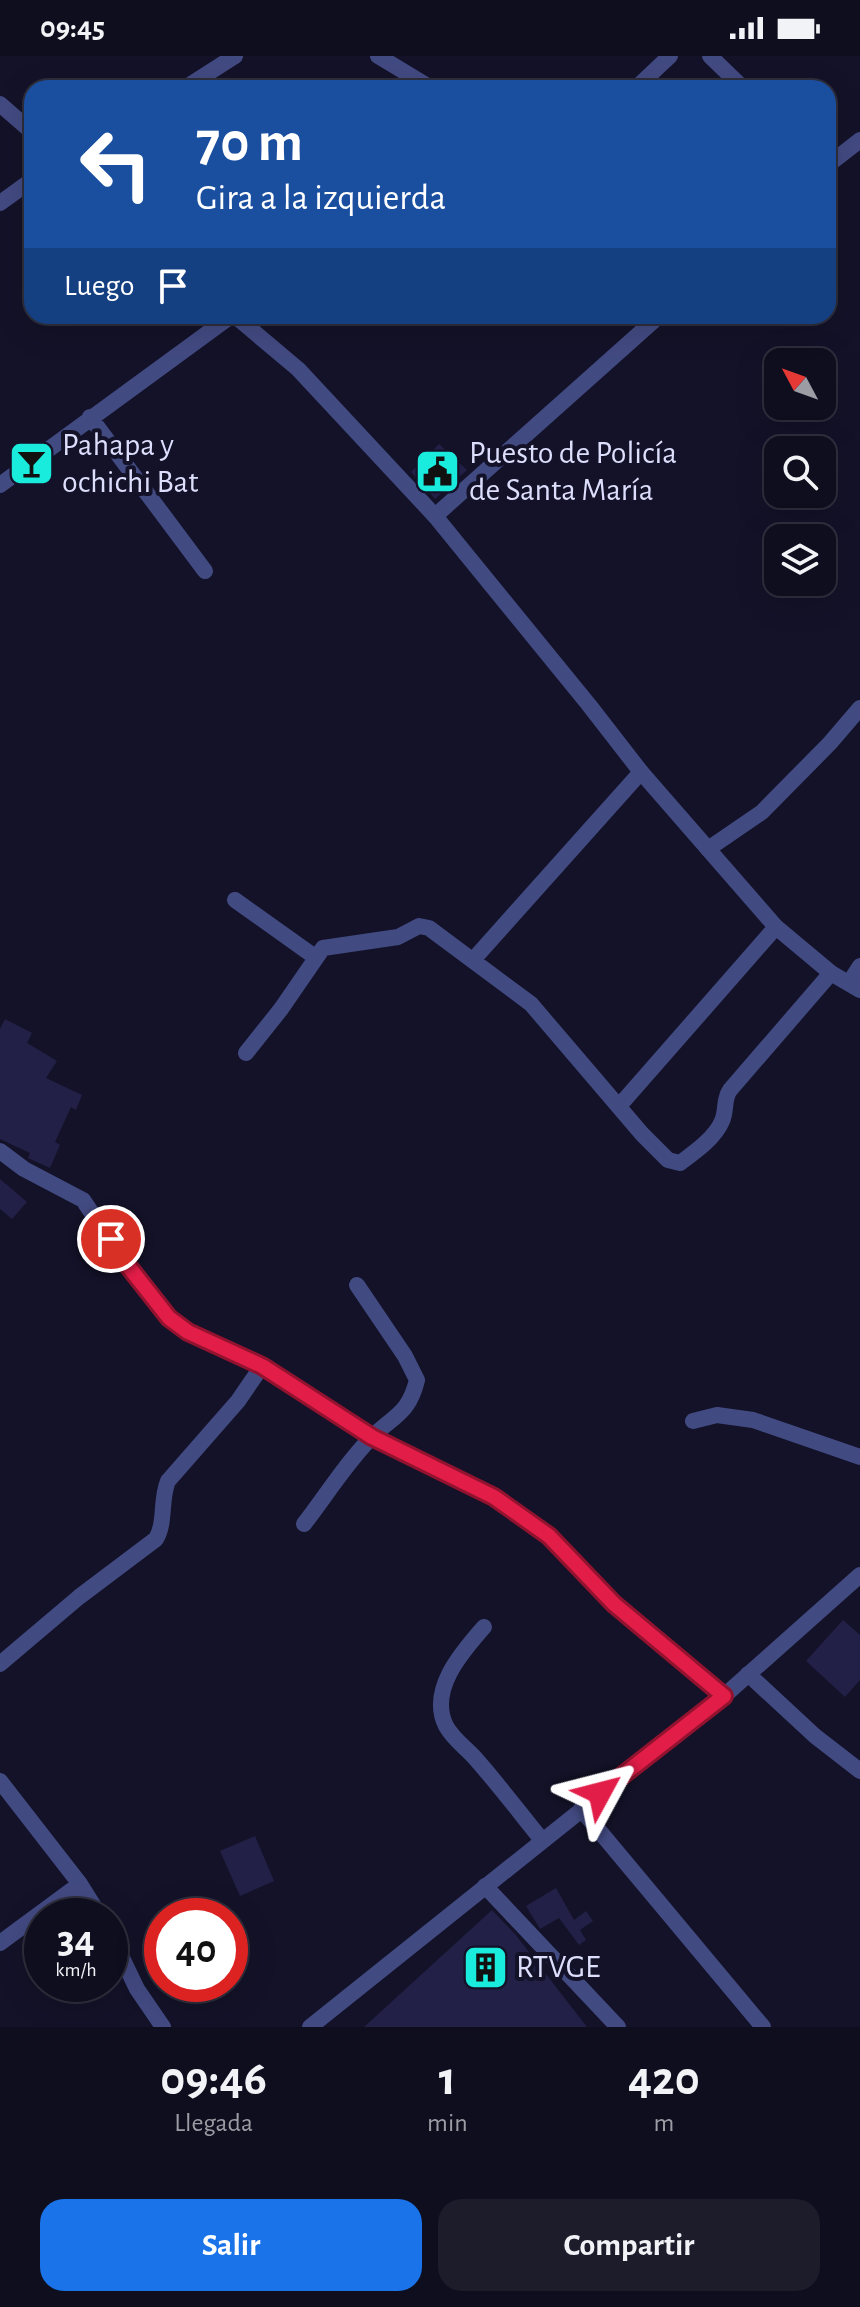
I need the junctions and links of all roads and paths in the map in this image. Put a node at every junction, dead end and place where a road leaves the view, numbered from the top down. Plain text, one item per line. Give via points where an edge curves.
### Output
1 (235, 56) edge
2 (378, 56) edge
3 (670, 56) edge
4 (710, 56) edge
5 (198, 80) edge
6 (418, 80) edge
7 (644, 80) edge
8 (735, 80) edge
9 (0, 104) edge
10 (24, 125) edge
11 (860, 140) edge
12 (836, 159) edge
13 (24, 186) edge
14 (0, 203) edge
15 (222, 324) edge
16 (243, 324) edge
17 (650, 324) edge
18 (90, 417) junction
19 (0, 485) edge
20 (435, 516) junction
21 (205, 571) dead end
22 (860, 708) edge
23 (641, 772) junction
24 (708, 849) junction
25 (235, 900) dead end
26 (776, 927) junction
27 (315, 957) junction
28 (473, 960) junction
29 (860, 966) edge
30 (831, 973) junction
31 (854, 986) edge
32 (246, 1053) dead end
33 (620, 1105) junction
34 (0, 1151) edge
35 (357, 1285) dead end
36 (262, 1366) junction
37 (693, 1421) dead end
38 (372, 1437) junction
39 (860, 1457) edge
40 (304, 1524) dead end
41 (860, 1575) edge
42 (484, 1627) dead end
43 (0, 1664) edge
44 (748, 1674) junction
45 (724, 1696) junction
46 (860, 1771) edge
47 (0, 1781) edge
48 (581, 1809) junction
49 (542, 1840) junction
50 (80, 1884) junction
51 (485, 1886) junction
52 (89, 1898) edge
53 (0, 1943) edge
54 (128, 1970) edge
55 (163, 2027) edge
56 (310, 2027) edge
57 (618, 2027) edge
58 (763, 2027) edge

1 - 5 street
2 - 6 street
3 - 7 street
4 - 8 street
9 - 10 street
11 - 12 street
13 - 14 street
15 - 18 street
16 - 20 street via 298,369
17 - 20 street
18 - 19 street
18 - 21 street
20 - 23 street
22 - 24 street via 762,812
23 - 24 street
23 - 28 street
24 - 26 street
25 - 27 street
26 - 30 street
26 - 33 street
27 - 28 street via 323,948 398,937 419,926
27 - 32 street
28 - 33 street via 531,1004
29 - 31 street
30 - 31 street
30 - 33 street via 730,1090 722,1123 680,1163 668,1160
34 - 36 street via 83,1200 169,1318
35 - 38 street via 417,1380 400,1416
36 - 38 street
36 - 43 street via 168,1481 156,1539
37 - 39 street via 717,1415 753,1420
38 - 40 street
38 - 45 street via 494,1497 549,1536 614,1604
41 - 44 street
42 - 49 street via 455,1660 442,1696 444,1723
44 - 45 street
44 - 46 street
45 - 48 street
47 - 50 street
48 - 49 street
48 - 58 street
49 - 51 street
50 - 52 street
50 - 53 street
51 - 56 street
51 - 57 street
54 - 55 street

